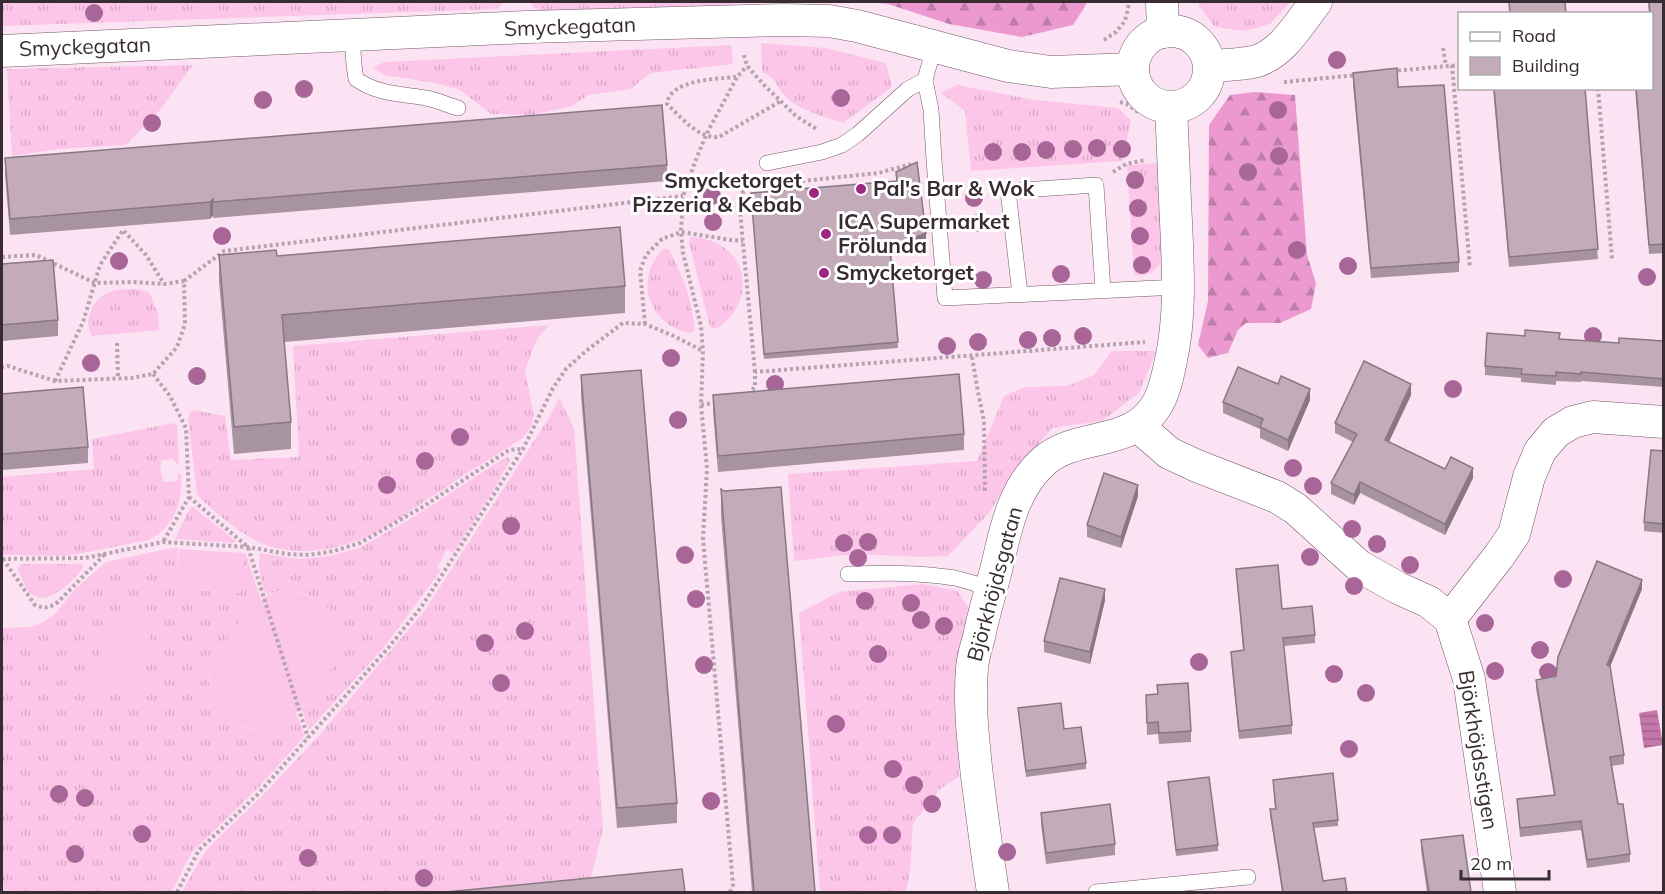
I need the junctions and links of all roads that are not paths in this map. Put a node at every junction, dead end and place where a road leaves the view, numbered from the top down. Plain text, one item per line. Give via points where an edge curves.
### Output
1 (1316, 2) edge
2 (1162, 17) edge
3 (351, 36) junction
4 (934, 46) junction
5 (2, 51) edge
6 (1210, 66) junction
7 (1133, 69) junction
8 (925, 80) junction
9 (458, 108) dead end
10 (1171, 108) junction
11 (767, 163) dead end
12 (1179, 286) junction
13 (1102, 290) junction
14 (1020, 294) junction
15 (1664, 422) edge
16 (1138, 426) junction
17 (848, 574) dead end
18 (991, 588) junction
19 (1450, 619) junction
20 (1248, 877) dead end
21 (993, 892) edge
22 (1095, 892) edge
23 (1500, 892) edge

1 - 6 street via 1270,55 1255,62
2 - 6 street via 1179,32 1194,38 1205,50
2 - 7 street via 1141,45
3 - 4 street, Smyckegatan via 784,20 848,24
3 - 5 street, Smyckegatan
3 - 9 lane via 356,79 366,86
4 - 7 street, Smyckegatan via 1008,66 1051,72
4 - 8 lane
6 - 10 street via 1208,81 1199,95
7 - 10 street via 1144,96
8 - 11 lane via 842,145
8 - 14 lane via 932,110 945,298
10 - 12 street, Björkhöjdsgatan
12 - 13 lane
12 - 16 street, Björkhöjdsgatan via 1175,342 1166,384 1150,416
13 - 14 lane
13 - 14 lane via 1096,185 1008,190
15 - 19 street via 1593,417 1556,432 1540,451 1528,477 1514,534
16 - 18 street, Björkhöjdsgatan via 1059,452 1029,477 1013,508
16 - 19 street via 1168,453 1277,497 1296,509 1359,566 1429,602
17 - 18 lane via 930,575
18 - 21 street, Björkhöjdsgatan via 972,664 970,712
19 - 23 street, Björkhöjdsstigen via 1469,679
20 - 22 lane

